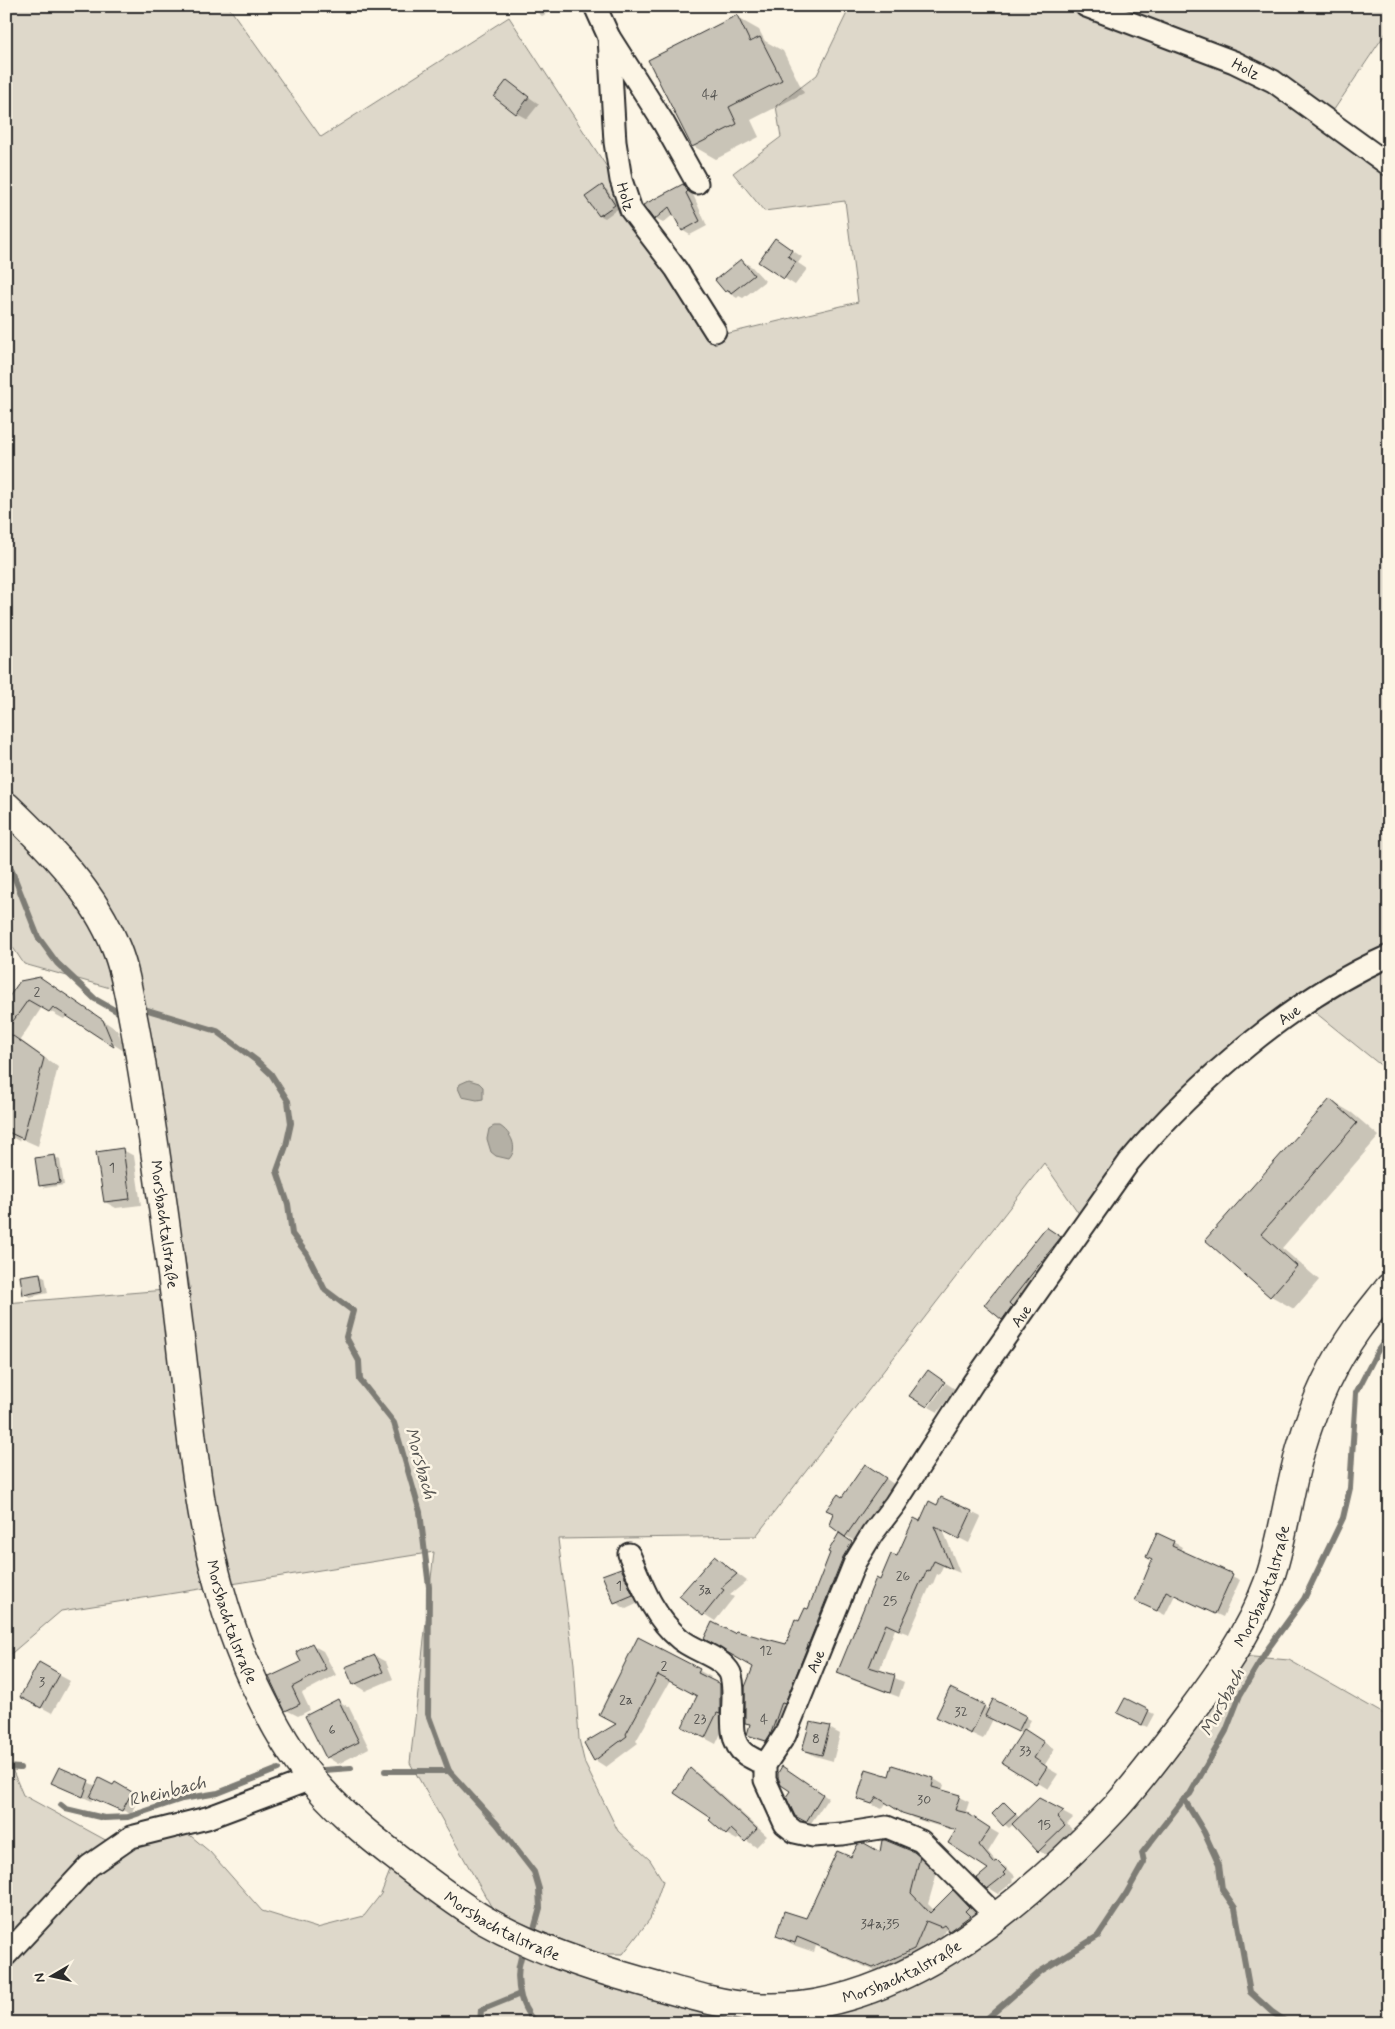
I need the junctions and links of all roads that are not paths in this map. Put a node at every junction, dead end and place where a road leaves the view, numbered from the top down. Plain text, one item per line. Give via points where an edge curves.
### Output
1 (595, 6) edge
2 (1086, 6) edge
3 (609, 37) junction
4 (1389, 165) edge
5 (697, 183) dead end
6 (715, 331) dead end
7 (6, 806) edge
8 (1389, 956) edge
9 (1389, 1288) edge
10 (629, 1554) dead end
11 (765, 1765) junction
12 (311, 1779) junction
13 (996, 1916) junction
14 (6, 1955) edge

1 - 3 street, Holz
2 - 4 street, Holz via 1234,62 1273,81
3 - 5 street, Holz
3 - 6 street, Holz via 615,142 621,180 631,210 676,269
7 - 12 main road, Morsbachtalstraße via 74,877 101,917 116,947 135,1026 174,1278 197,1483 213,1567 234,1638 248,1670 283,1740
8 - 11 street, Aue via 1304,1002 1269,1029 1152,1134 1129,1162 973,1383 855,1562 785,1735
9 - 13 main road, Morsbachtalstraße via 1353,1334 1323,1389 1301,1446 1266,1588 1234,1651 1154,1763 1116,1806 1050,1871
10 - 11 street via 647,1598 660,1618 678,1638 716,1660 730,1674 734,1739 743,1753
11 - 13 street via 765,1780 785,1824 795,1832 813,1836 887,1827 921,1841
12 - 13 main road, Morsbachtalstraße via 360,1827 419,1875 484,1920 514,1936 592,1967 691,1995 745,2006 787,2007 833,2000 883,1983 955,1946
12 - 14 street via 207,1818 131,1837 89,1866

